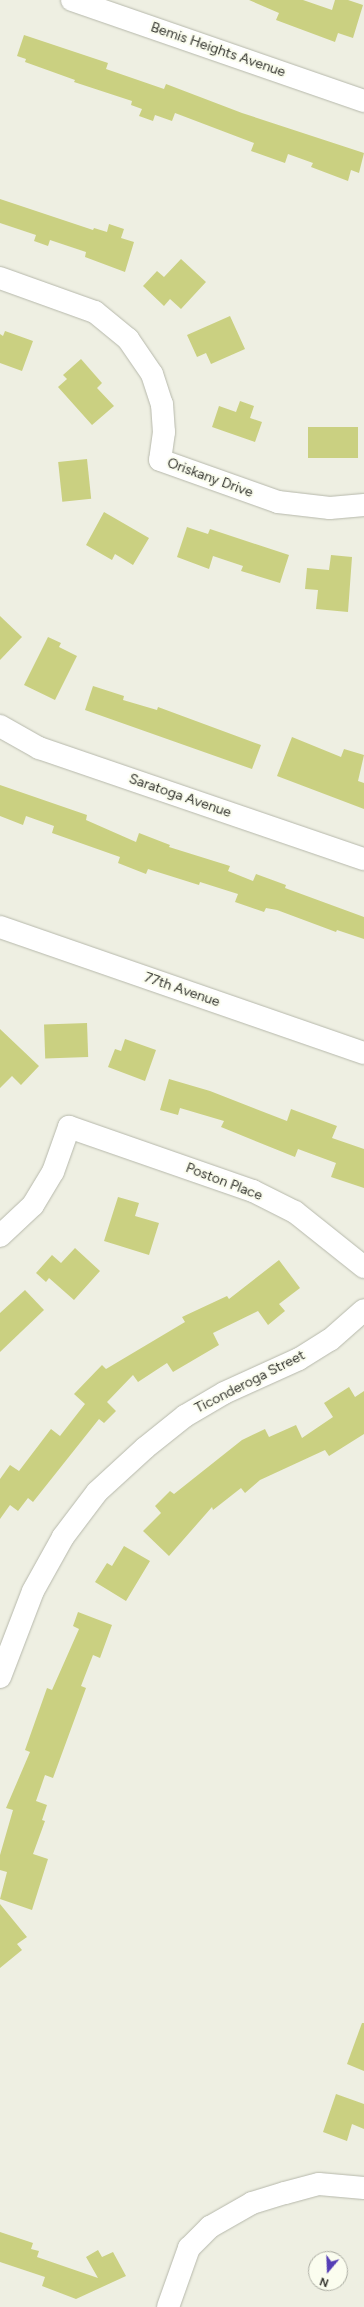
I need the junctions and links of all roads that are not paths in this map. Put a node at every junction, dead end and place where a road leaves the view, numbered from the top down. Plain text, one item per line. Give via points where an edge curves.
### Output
1 (72, 0) edge
2 (364, 101) edge
3 (0, 278) edge
4 (364, 505) edge
5 (0, 726) edge
6 (364, 859) edge
7 (0, 928) edge
8 (364, 1052) edge
9 (0, 1236) edge
10 (364, 1267) edge
11 (364, 1310) edge
12 (0, 1677) edge
13 (364, 2188) edge
14 (168, 2307) edge

1 - 2 street, Bemis Heights Avenue
3 - 4 street, Oriskany Drive via 95,312 128,339 152,374 162,404 164,432 160,460 278,502 330,508
5 - 6 street, Saratoga Avenue via 39,748
7 - 8 street, 77th Avenue
9 - 10 street, Poston Place via 33,1205 53,1172 69,1127 253,1191 295,1212
11 - 12 street, Ticonderoga Street via 330,1340 299,1359 224,1393 185,1416 97,1492 63,1537 33,1592
13 - 14 street via 319,2184 252,2203 210,2227 189,2248

